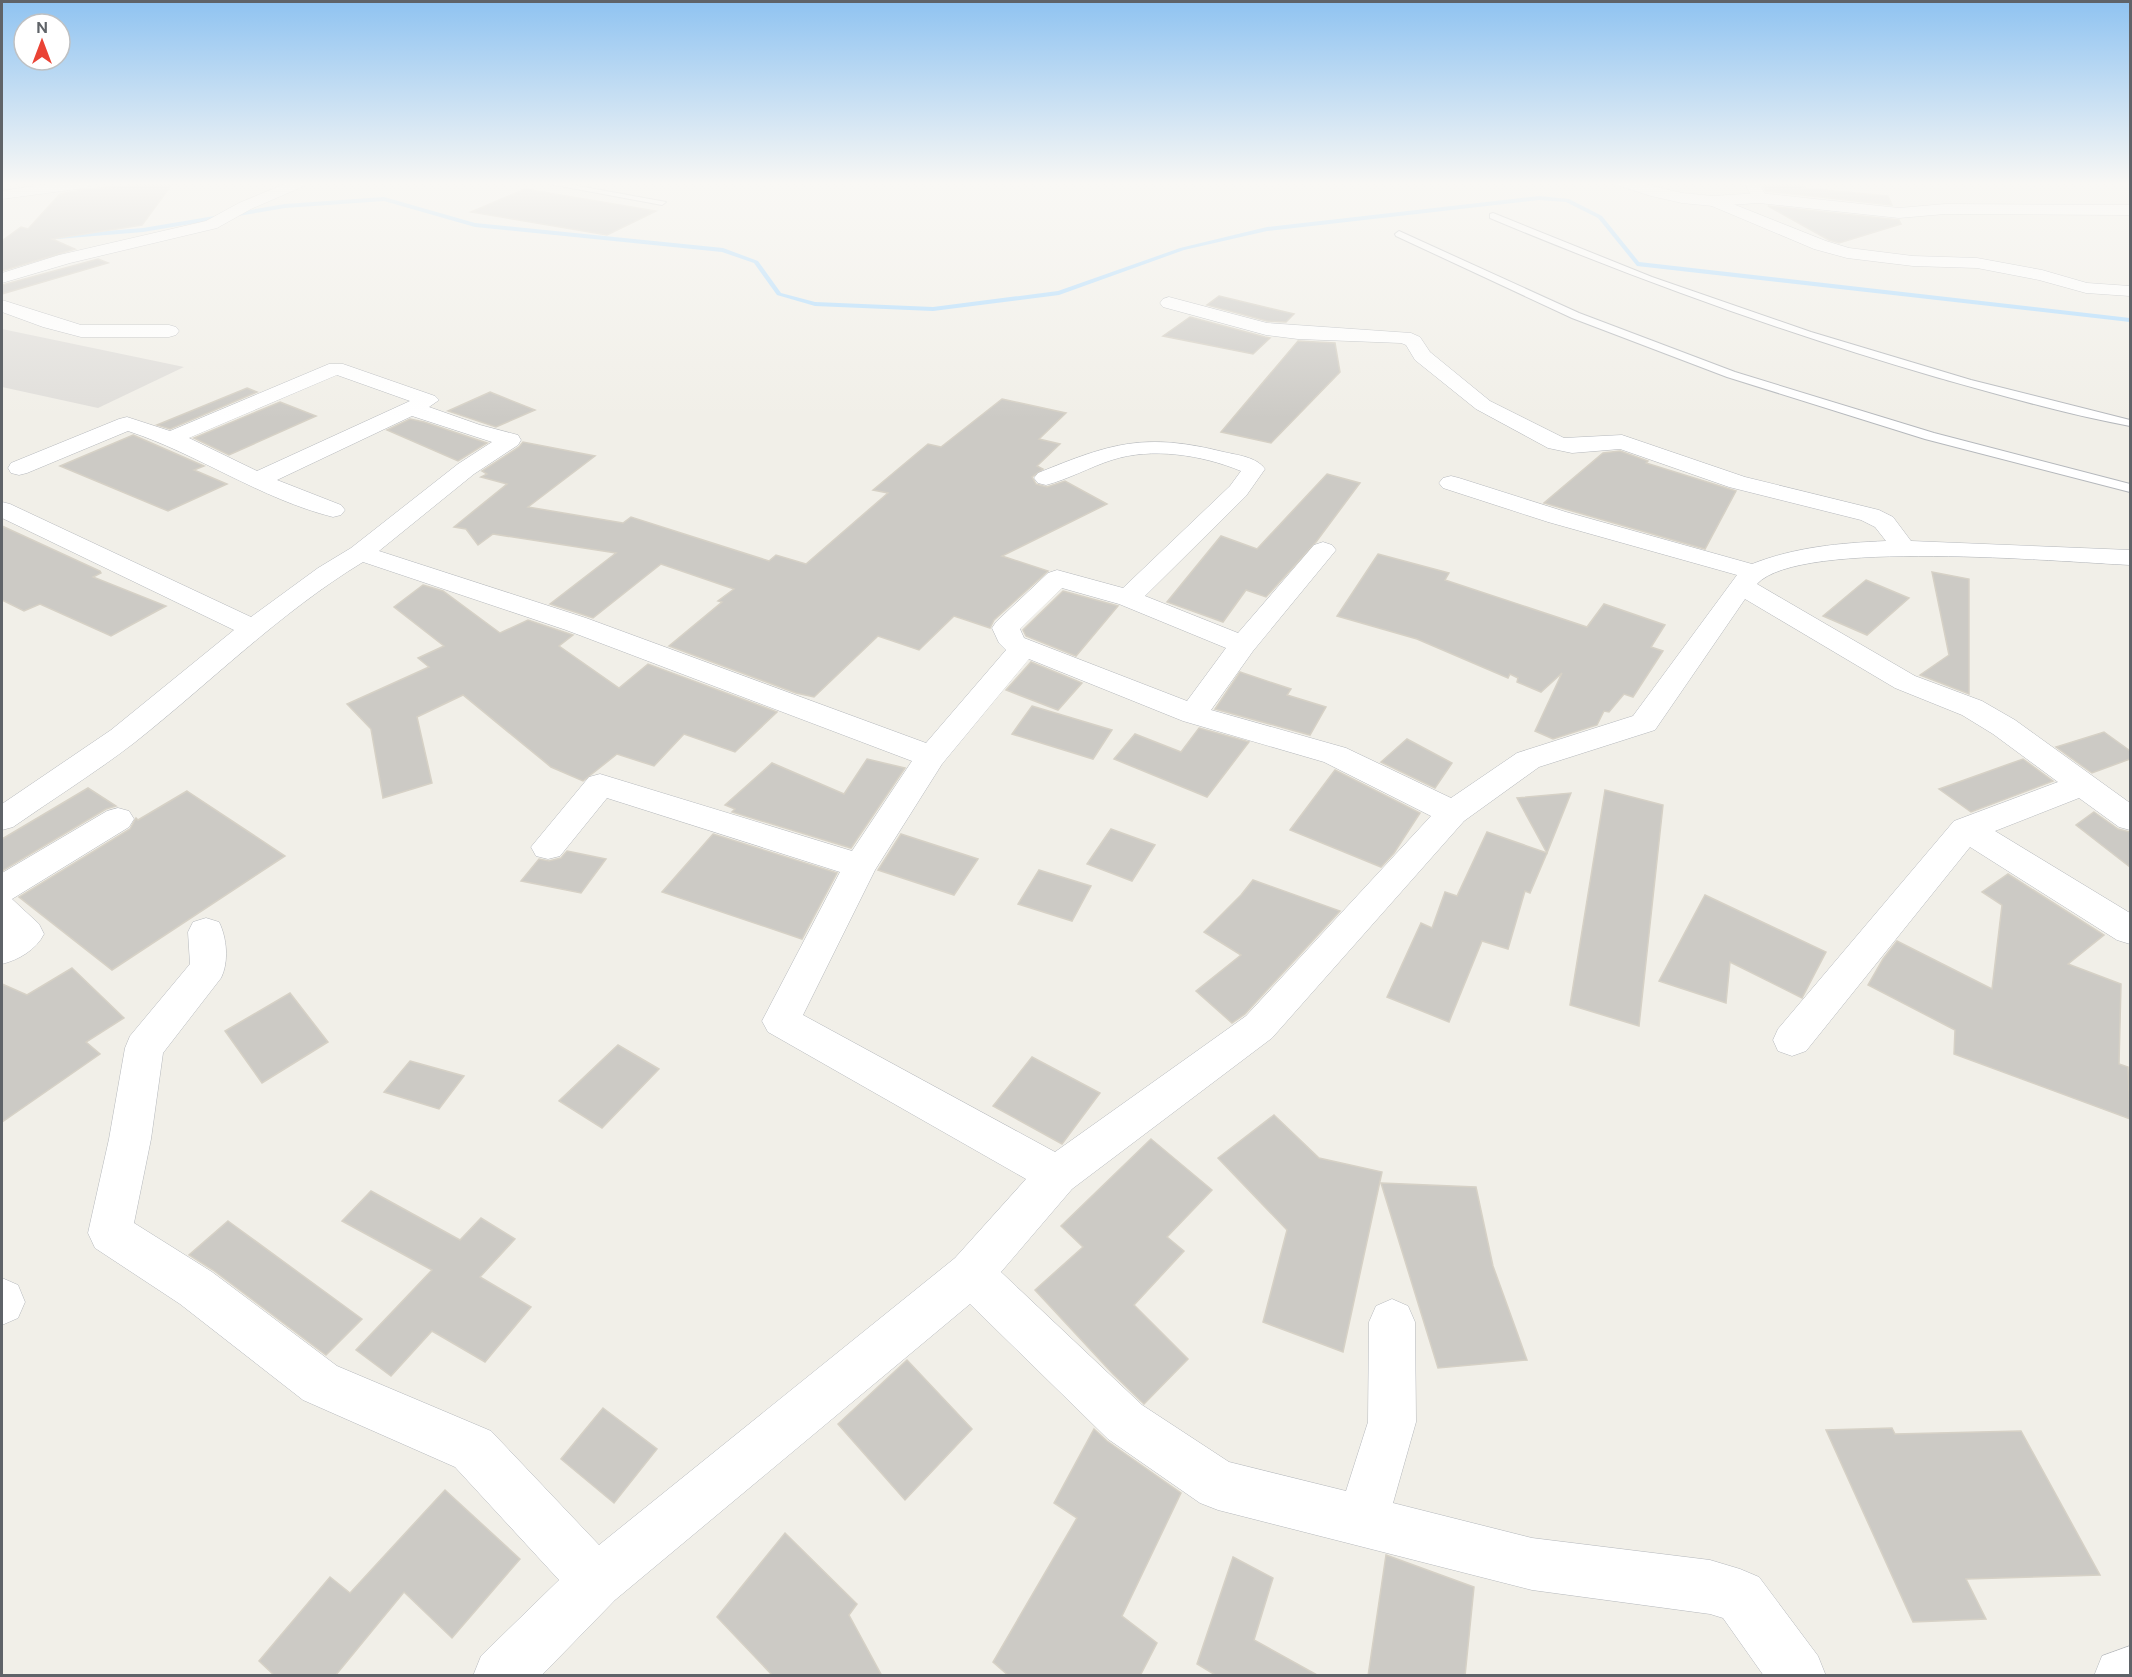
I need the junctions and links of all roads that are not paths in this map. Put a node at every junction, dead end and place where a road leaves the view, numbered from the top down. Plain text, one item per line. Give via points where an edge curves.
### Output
1 (56, 261) edge
2 (1459, 261) edge
3 (1606, 261) edge
4 (1920, 261) edge
5 (2, 278) edge
6 (2130, 291) edge
7 (1169, 303) dead end
8 (2, 306) edge
9 (169, 331) dead end
10 (411, 408) junction
11 (2130, 423) edge
12 (171, 438) junction
13 (7, 468) edge
14 (1046, 478) dead end
15 (257, 480) junction
16 (1450, 483) dead end
17 (2130, 488) edge
18 (2, 509) edge
19 (333, 510) dead end
20 (1904, 548) junction
21 (1323, 550) dead end
22 (360, 553) junction
23 (2128, 560) edge
24 (1747, 579) junction
25 (1128, 598) junction
26 (253, 628) junction
27 (1243, 645) junction
28 (1024, 647) junction
29 (1193, 714) junction
30 (931, 757) junction
31 (2082, 785) junction
32 (1453, 813) junction
33 (2, 819) edge
34 (118, 819) dead end
35 (2130, 819) edge
36 (1966, 829) junction
37 (548, 847) dead end
38 (860, 866) junction
39 (2, 889) edge
40 (2, 909) edge
41 (2130, 930) edge
42 (206, 932) dead end
43 (2, 950) edge
44 (1792, 1040) dead end
45 (1057, 1175) junction
46 (971, 1274) junction
47 (1392, 1322) dead end
48 (1362, 1521) junction
49 (596, 1581) junction
50 (2130, 1674) edge
51 (501, 1676) edge
52 (1798, 1676) edge
53 (2122, 1676) edge

1 - 5 street
2 - 17 lane via 1600,326 1750,381 1897,427
3 - 11 lane via 1795,331 1957,379
4 - 6 street via 1977,263 2086,288
7 - 20 street via 1266,329 1404,337 1413,340 1422,356 1483,405 1556,443 1566,447 1622,442 1737,482 1870,515 1884,522
8 - 9 street via 81,332
10 - 12 street via 428,400 336,368
10 - 15 street
10 - 22 street via 510,440 466,469
12 - 13 street via 127,424
12 - 15 street
14 - 25 street via 1130,447 1174,447 1254,469 1238,491
15 - 19 street
16 - 24 street
18 - 26 street
20 - 23 street
20 - 24 street via 1820,553 1779,562
21 - 27 street
22 - 26 street
22 - 30 street via 475,587 612,635
24 - 31 street via 1905,682 1972,708 2004,727
24 - 32 street via 1644,723 1528,760
25 - 27 street
25 - 28 street via 1057,578 1006,627 1013,643
26 - 33 street via 122,737
27 - 29 street
28 - 29 street
28 - 30 street
29 - 32 street via 1335,756
30 - 38 street
31 - 35 street
31 - 36 street
32 - 45 street via 1259,1027
34 - 39 street
36 - 41 street
36 - 44 street
37 - 38 street via 608,776
38 - 45 street via 781,1021
40 - 43 street via 26,934
42 - 49 street via 208,968 144,1048 110,1233 196,1288 320,1383 473,1449
45 - 46 street
46 - 48 street via 1125,1422 1218,1485
46 - 49 street
47 - 48 street via 1392,1422
48 - 52 street via 1532,1564 1710,1587 1740,1596
49 - 51 street
50 - 53 street

